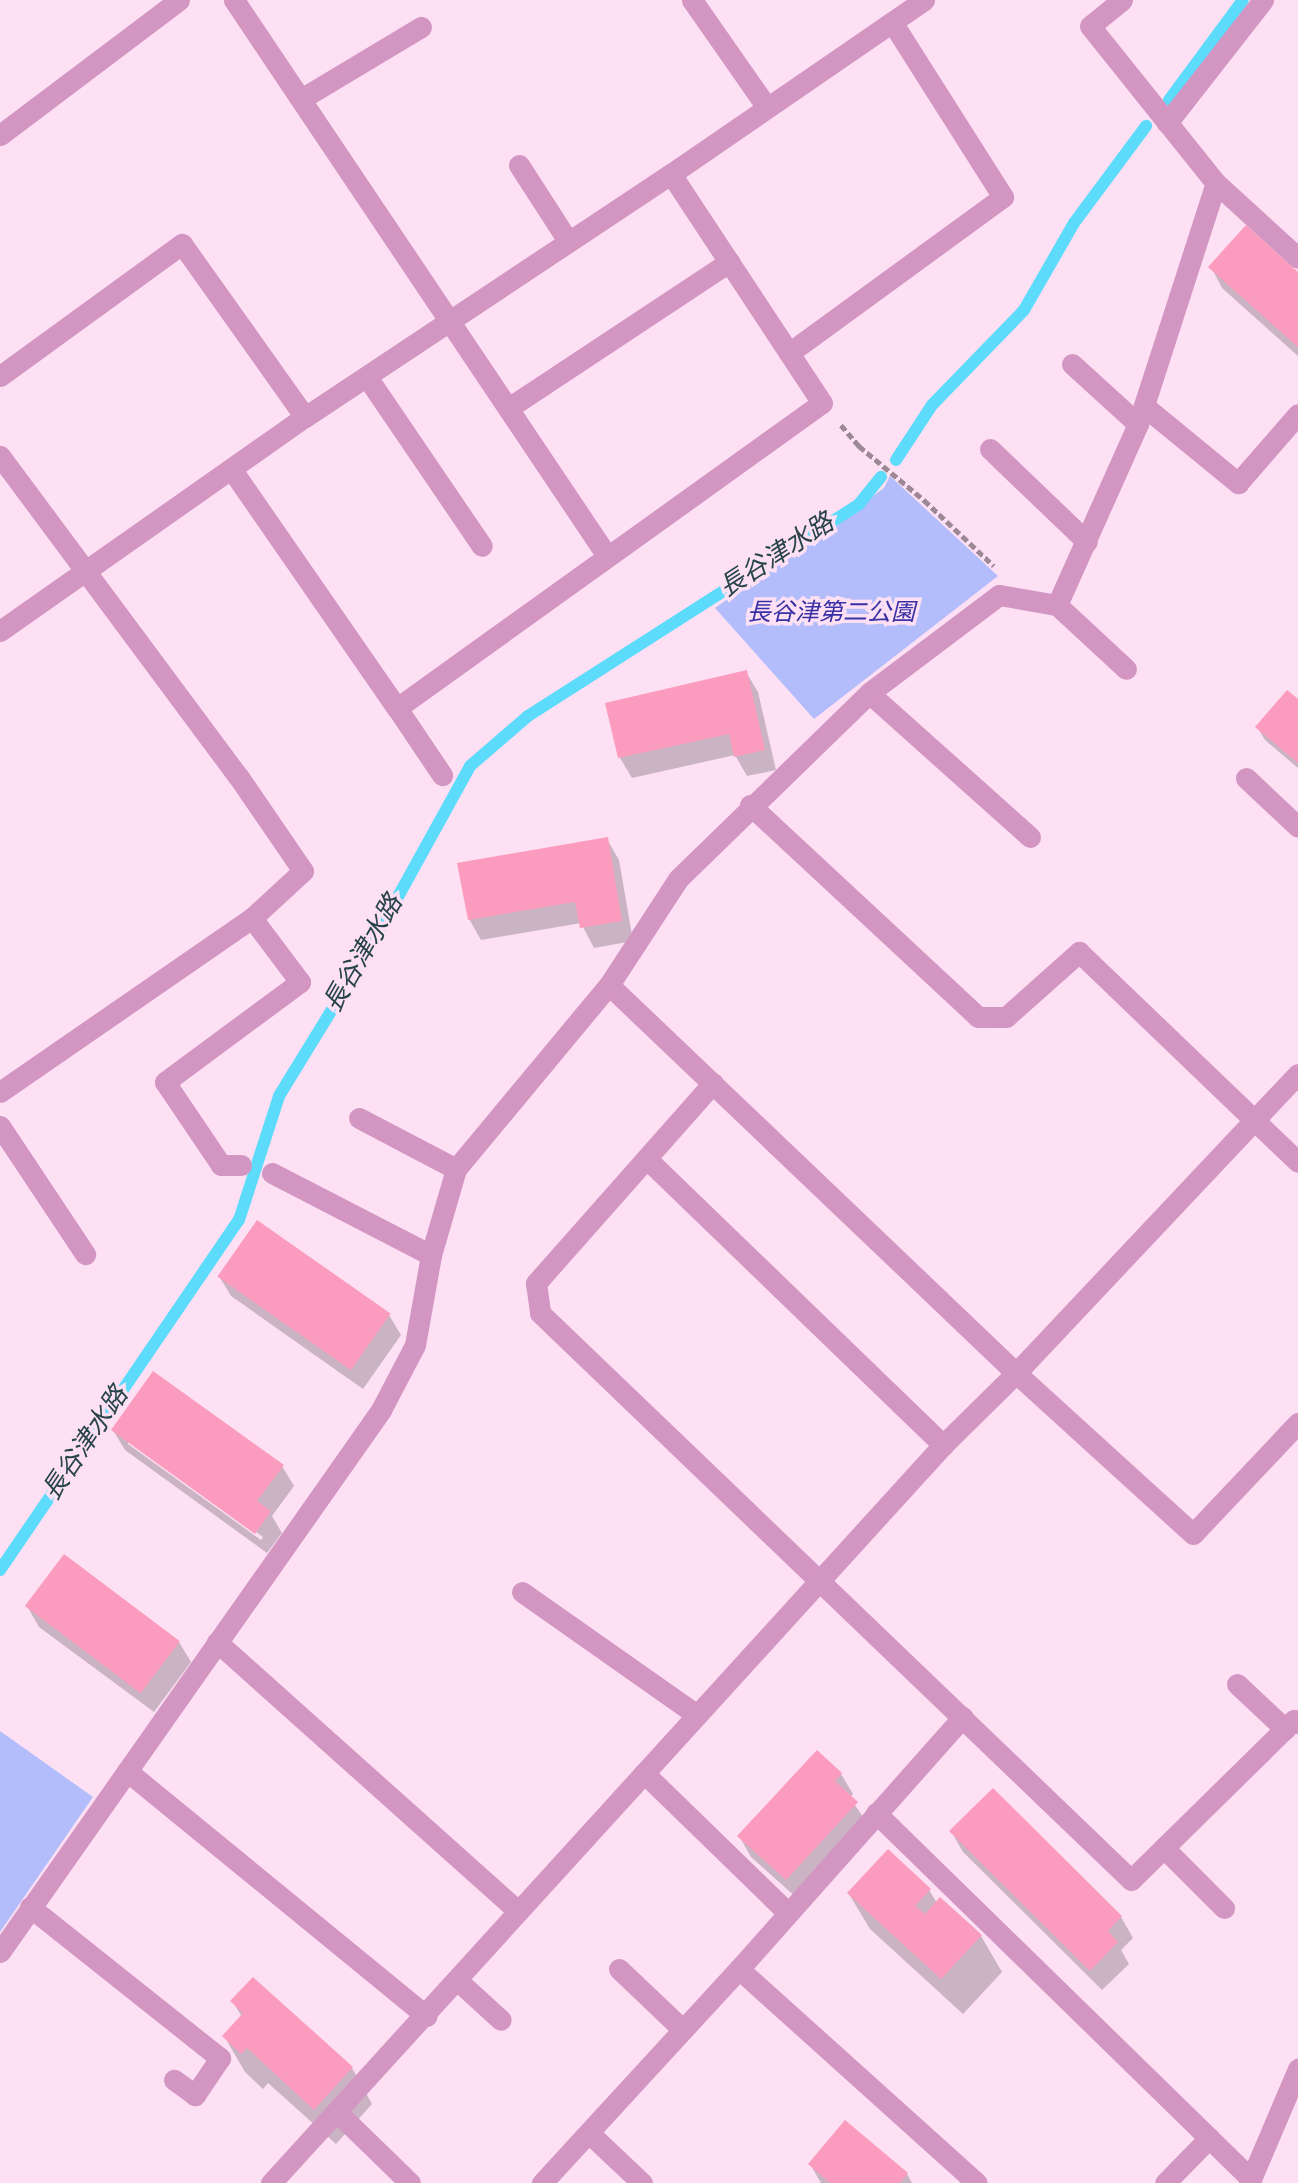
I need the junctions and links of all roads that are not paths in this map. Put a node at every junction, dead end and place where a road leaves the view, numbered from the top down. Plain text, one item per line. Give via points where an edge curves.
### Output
1 (179, 0) edge
2 (234, 0) edge
3 (691, 0) edge
4 (924, 0) edge
5 (1122, 0) edge
6 (1263, 0) edge
7 (892, 22) junction
8 (421, 27) dead end
9 (301, 99) junction
10 (766, 106) junction
11 (1167, 123) junction
12 (0, 135) edge
13 (519, 165) dead end
14 (671, 174) junction
15 (1216, 183) junction
16 (568, 241) junction
17 (1298, 258) edge
18 (729, 262) junction
19 (452, 321) junction
20 (789, 353) junction
21 (1072, 364) dead end
22 (0, 376) edge
23 (367, 377) junction
24 (510, 407) junction
25 (1298, 414) edge
26 (1141, 415) junction
27 (304, 417) junction
28 (990, 449) dead end
29 (0, 456) edge
30 (232, 470) junction
31 (1087, 542) junction
32 (481, 546) dead end
33 (607, 556) junction
34 (86, 570) junction
35 (1057, 605) junction
36 (0, 631) edge
37 (1126, 669) dead end
38 (869, 694) junction
39 (397, 708) junction
40 (442, 775) dead end
41 (1246, 778) dead end
42 (750, 805) junction
43 (1298, 827) edge
44 (1030, 837) dead end
45 (251, 918) junction
46 (609, 985) junction
47 (1298, 1074) edge
48 (713, 1083) junction
49 (0, 1092) edge
50 (359, 1118) dead end
51 (1254, 1122) junction
52 (0, 1126) edge
53 (647, 1159) junction
54 (1298, 1163) edge
55 (241, 1165) dead end
56 (456, 1170) junction
57 (272, 1173) dead end
58 (85, 1254) dead end
59 (431, 1255) junction
60 (1016, 1373) junction
61 (1298, 1423) edge
62 (943, 1445) junction
63 (822, 1580) junction
64 (522, 1592) dead end
65 (217, 1642) junction
66 (1237, 1684) dead end
67 (697, 1715) junction
68 (963, 1717) junction
69 (1291, 1726) edge
70 (127, 1771) junction
71 (644, 1773) junction
72 (876, 1813) junction
73 (1164, 1848) junction
74 (30, 1907) junction
75 (1224, 1908) dead end
76 (518, 1911) junction
77 (788, 1913) junction
78 (0, 1952) edge
79 (619, 1969) dead end
80 (739, 1969) junction
81 (457, 1980) junction
82 (426, 2016) junction
83 (501, 2020) dead end
84 (683, 2030) junction
85 (1298, 2069) edge
86 (174, 2080) dead end
87 (337, 2112) junction
88 (589, 2133) junction
89 (1209, 2138) junction
90 (1250, 2181) edge
91 (271, 2183) edge
92 (410, 2183) edge
93 (542, 2183) edge
94 (642, 2183) edge
95 (976, 2183) edge
96 (1164, 2183) edge

1 - 12 street
2 - 9 street
3 - 10 street
4 - 7 street
5 - 11 street via 1090,26
6 - 11 street
7 - 10 street
7 - 20 street via 1003,197
8 - 9 street
9 - 19 street
10 - 14 street
11 - 15 street
13 - 16 street
14 - 16 street
14 - 18 street
15 - 17 street
15 - 26 street
16 - 19 street
18 - 20 street
18 - 24 street
19 - 23 street
19 - 24 street
20 - 33 street via 822,403
21 - 26 street
22 - 27 street via 182,244
23 - 27 street
23 - 32 street
24 - 33 street
25 - 26 street via 1238,484
26 - 31 street
27 - 30 street
28 - 31 street
29 - 34 street
30 - 34 street
30 - 39 street
31 - 35 street
33 - 39 street
34 - 36 street
34 - 45 street via 303,871
35 - 37 street
35 - 38 street via 999,595
38 - 42 street
38 - 44 street
39 - 40 street
41 - 43 street
42 - 46 street via 678,879
42 - 51 street via 978,1017 1006,1017 1079,952
45 - 49 street
45 - 55 street via 300,982 165,1082 221,1165
46 - 48 street
46 - 56 street
47 - 51 street
48 - 53 street
48 - 60 street
50 - 56 street
51 - 54 street
51 - 60 street
52 - 58 street
53 - 62 street
53 - 63 street via 536,1283 540,1313
56 - 59 street
57 - 59 street
59 - 65 street via 415,1345 381,1410
60 - 61 street via 1193,1534
60 - 62 street
62 - 63 street
63 - 67 street
63 - 68 street
64 - 67 street
65 - 70 street
65 - 76 street
66 - 69 street
67 - 71 street
68 - 72 street
68 - 73 street via 1130,1880
69 - 73 street
70 - 74 street
70 - 82 street
71 - 76 street
71 - 77 street
72 - 77 street
72 - 89 street
73 - 75 street
74 - 78 street
74 - 86 street via 220,2058 195,2095
76 - 81 street
77 - 80 street
79 - 84 street
80 - 84 street
80 - 95 street
81 - 82 street
81 - 83 street
82 - 87 street
84 - 88 street
85 - 90 street
87 - 91 street
87 - 92 street
88 - 93 street
88 - 94 street
89 - 90 street
89 - 96 street

